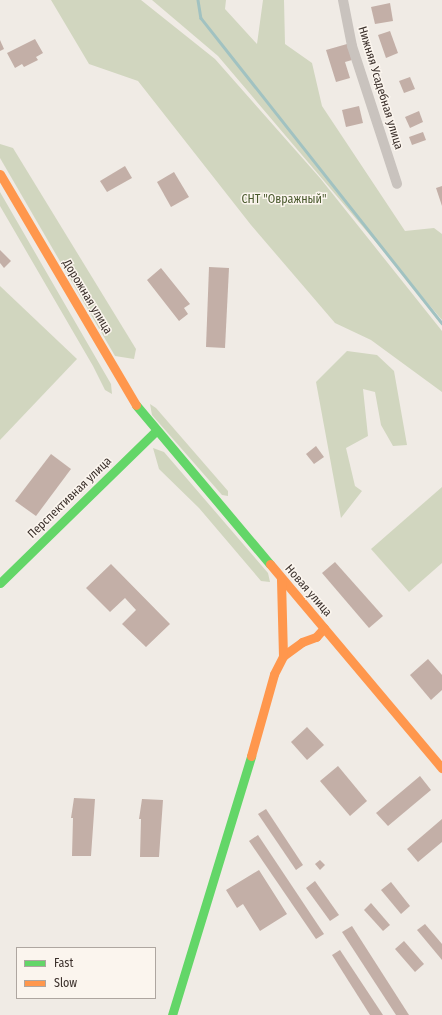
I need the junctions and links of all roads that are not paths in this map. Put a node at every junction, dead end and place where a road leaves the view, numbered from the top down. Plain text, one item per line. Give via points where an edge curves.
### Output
1 (343, 0) edge
2 (0, 174) edge
3 (397, 184) dead end
4 (156, 431) junction
5 (281, 578) junction
6 (0, 583) edge
7 (324, 628) junction
8 (283, 656) junction
9 (442, 768) edge
10 (172, 1015) edge

1 - 3 street, Нижняя Усадебная улица via 352,46
2 - 4 street, Дорожная улица via 139,410
4 - 5 street, Новая улица
4 - 6 street, Перспективная улица
5 - 7 street, Новая улица
5 - 8 street
7 - 8 street via 316,637 302,642
7 - 9 street, Новая улица
8 - 10 street via 274,674 240,796

